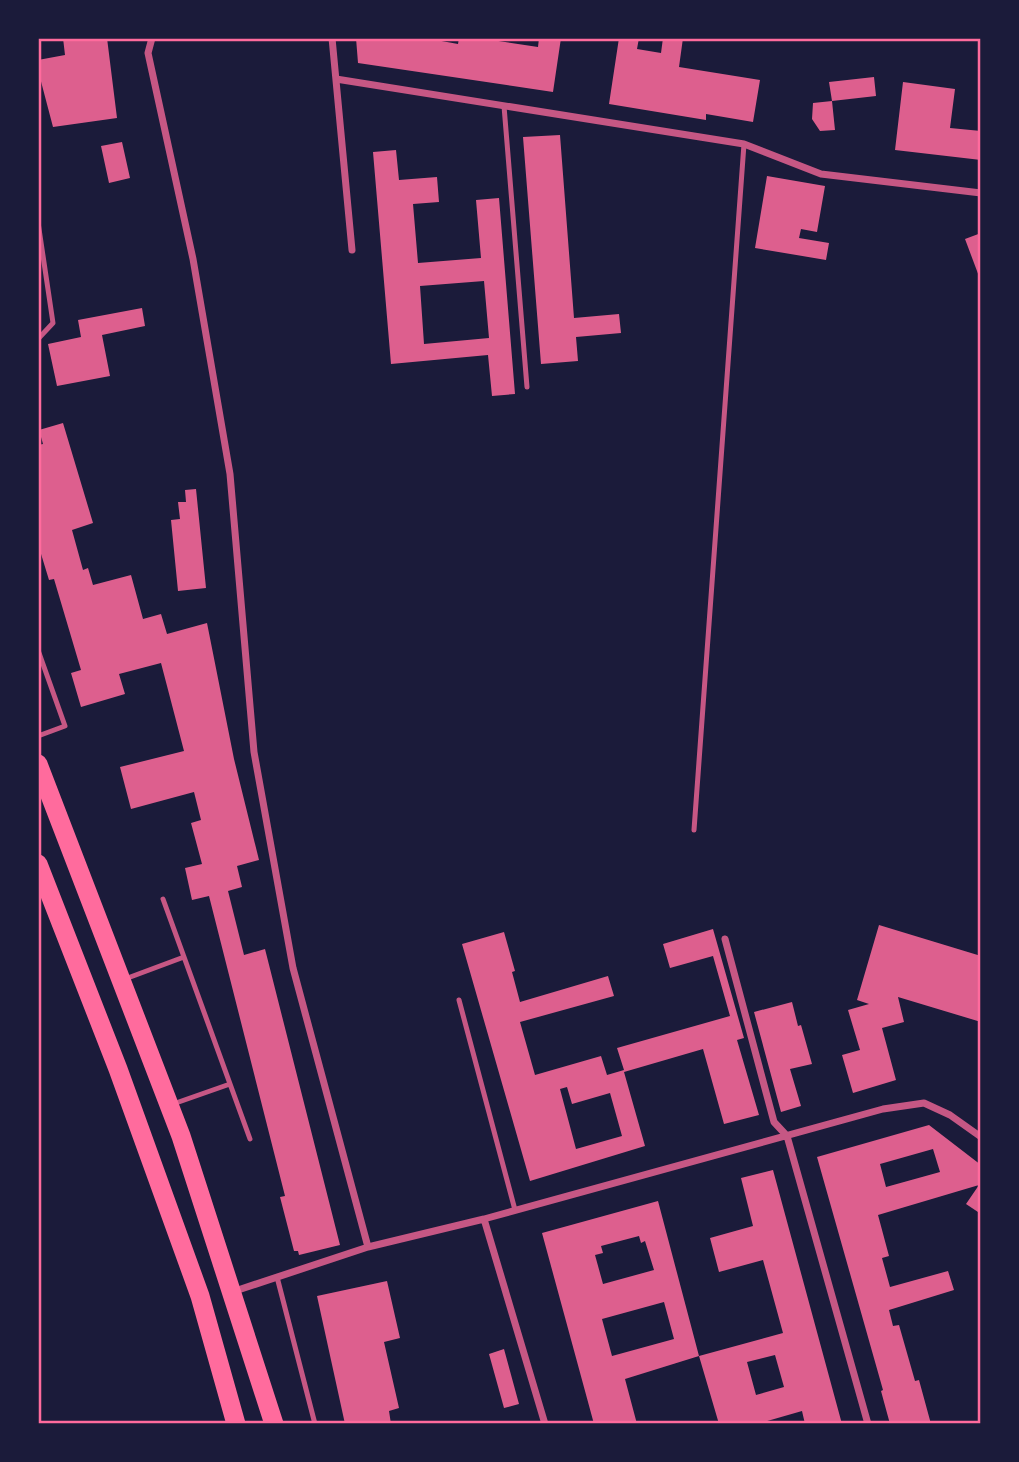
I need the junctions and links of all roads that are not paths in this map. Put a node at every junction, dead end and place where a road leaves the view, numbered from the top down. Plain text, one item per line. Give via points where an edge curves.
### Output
1 (152, 38) edge
2 (332, 38) edge
3 (336, 79) junction
4 (504, 106) junction
5 (744, 144) junction
6 (981, 193) edge
7 (38, 222) edge
8 (352, 250) dead end
9 (38, 339) edge
10 (527, 387) dead end
11 (38, 649) edge
12 (38, 736) edge
13 (38, 764) edge
14 (694, 830) dead end
15 (38, 864) edge
16 (163, 899) dead end
17 (725, 939) dead end
18 (184, 957) junction
19 (121, 980) junction
20 (459, 1000) dead end
21 (230, 1084) junction
22 (169, 1105) junction
23 (787, 1136) junction
24 (981, 1137) edge
25 (250, 1139) dead end
26 (514, 1210) junction
27 (484, 1219) junction
28 (368, 1247) junction
29 (277, 1277) junction
30 (232, 1292) junction
31 (236, 1423) edge
32 (274, 1423) edge
33 (315, 1423) edge
34 (545, 1423) edge
35 (868, 1423) edge

1 - 28 street via 148,53 193,259 230,474 254,752 293,968
2 - 3 street
3 - 4 street
3 - 8 street
4 - 5 street
4 - 10 lane
5 - 6 street via 821,174
5 - 14 lane
7 - 9 lane via 52,323
11 - 12 lane via 65,726
13 - 19 highway
15 - 31 highway via 200,1296
16 - 18 lane
17 - 23 street via 774,1122
18 - 19 lane
18 - 21 lane
19 - 22 highway
20 - 26 lane
21 - 22 lane
21 - 25 lane
22 - 30 highway
23 - 24 street via 883,1109 924,1103
23 - 26 street
23 - 35 street
26 - 27 street
27 - 28 street
27 - 34 street
28 - 29 street
29 - 30 street
29 - 33 lane
30 - 32 highway

